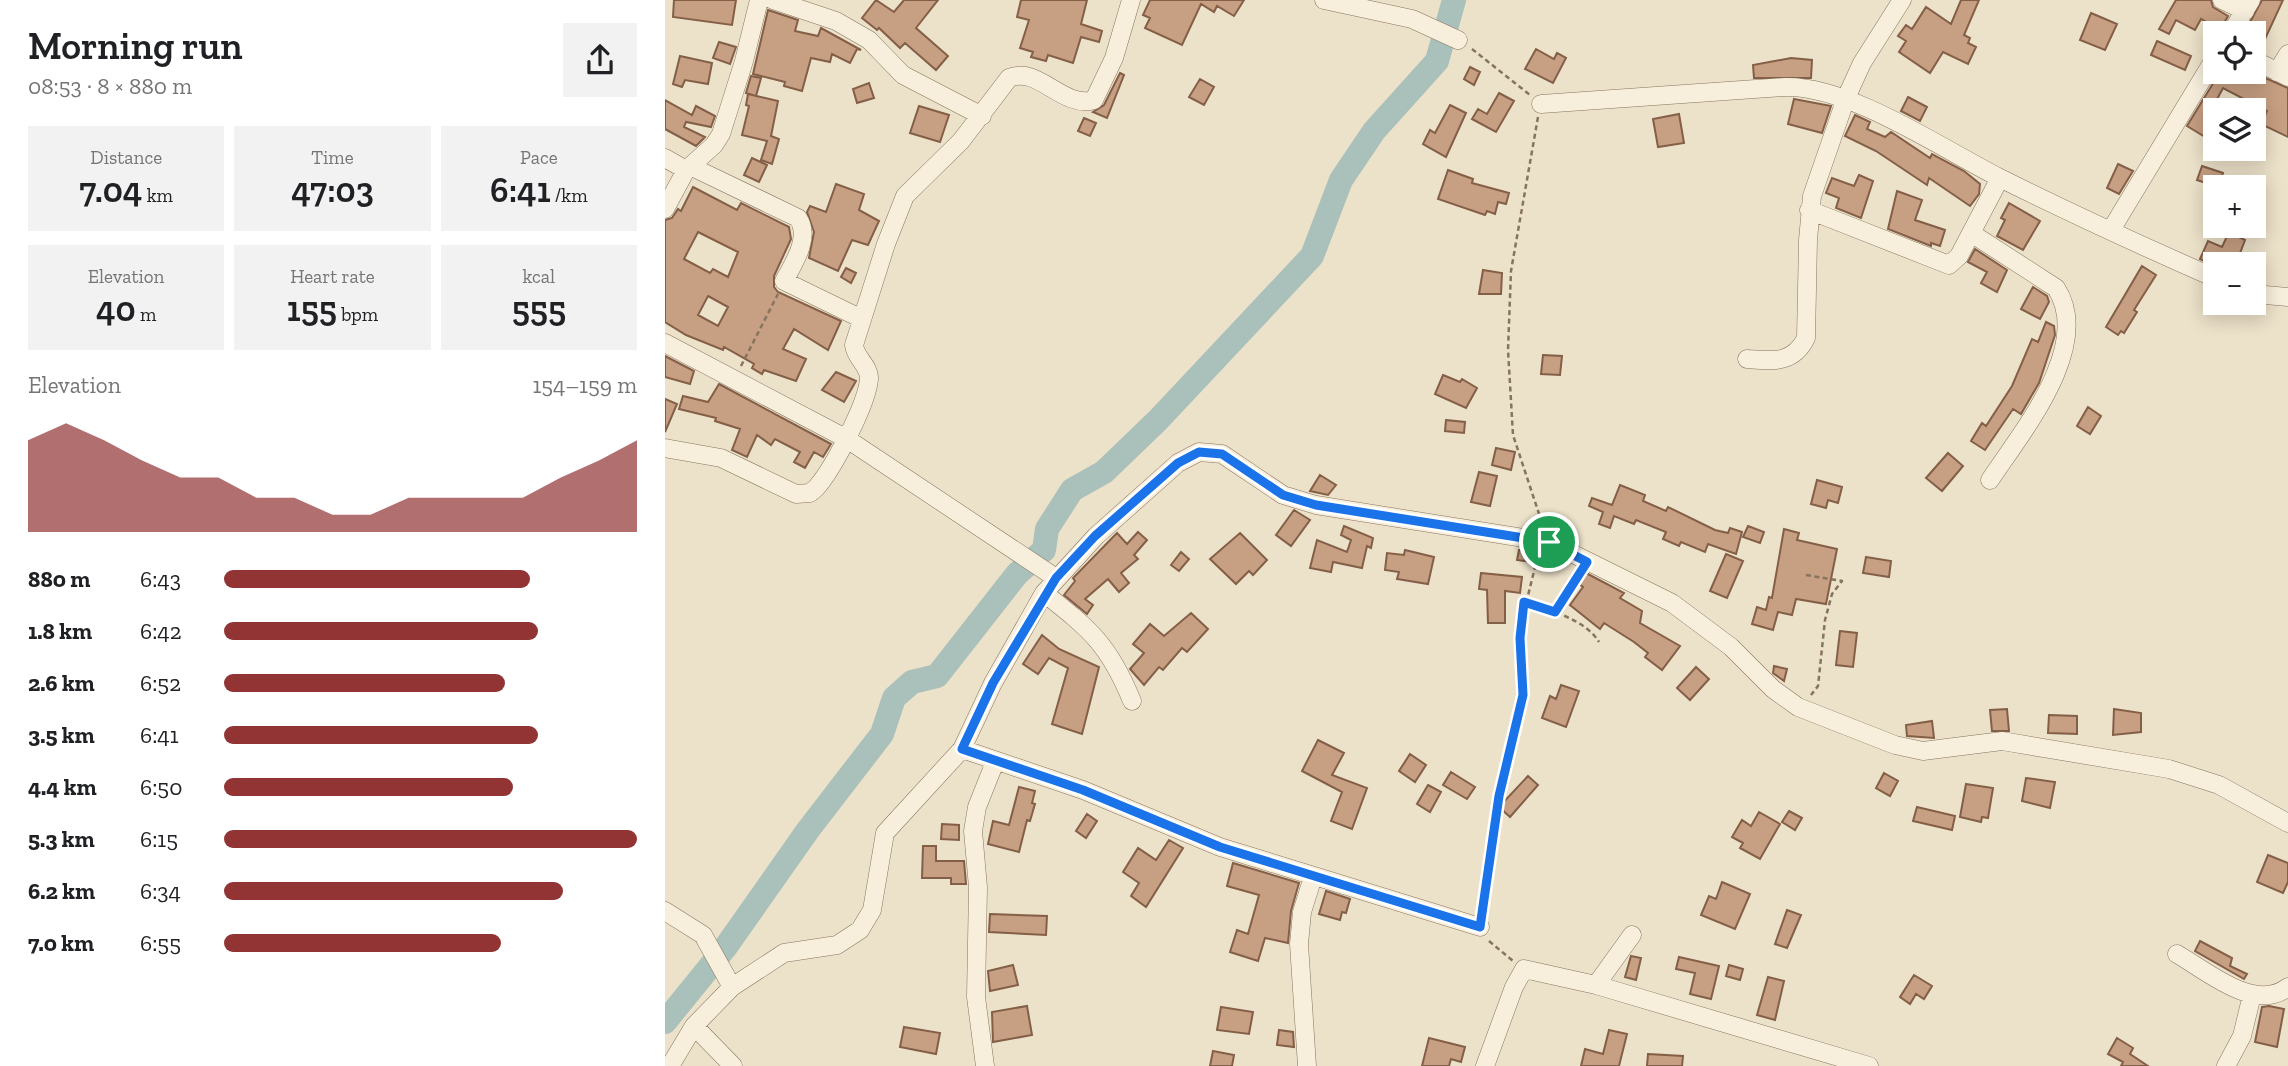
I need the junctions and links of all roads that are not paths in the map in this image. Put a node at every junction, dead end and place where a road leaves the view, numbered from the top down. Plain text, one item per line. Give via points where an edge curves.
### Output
1 (758, 0) edge
2 (773, 0) edge
3 (1131, 0) edge
4 (1324, 0) edge
5 (1902, 0) edge
6 (2222, 0) edge
7 (2248, 6) edge
8 (2239, 21) edge
9 (1458, 40) road end
10 (2288, 54) edge
11 (2266, 66) edge
12 (2282, 74) edge
13 (2203, 78) edge
14 (1846, 98) junction
15 (1541, 104) road end
16 (982, 116) junction
17 (665, 158) edge
18 (688, 168) junction
19 (2000, 178) junction
20 (665, 209) edge
21 (1809, 210) junction
22 (2111, 230) junction
23 (1971, 233) junction
24 (2203, 272) edge
25 (2266, 295) edge
26 (2288, 297) edge
27 (862, 319) junction
28 (665, 343) edge
29 (1747, 359) dead end
30 (847, 439) junction
31 (665, 448) edge
32 (1990, 480) dead end
33 (1056, 578) junction
34 (1044, 593) junction
35 (1132, 701) dead end
36 (962, 749) junction
37 (995, 762) junction
38 (2288, 823) edge
39 (1313, 877) junction
40 (665, 911) edge
41 (1480, 927) road end
42 (1632, 935) dead end
43 (2177, 954) dead end
44 (1596, 985) junction
45 (732, 987) junction
46 (2288, 987) edge
47 (2252, 995) junction
48 (694, 1026) junction
49 (670, 1066) edge
50 (733, 1066) edge
51 (985, 1066) edge
52 (1307, 1066) edge
53 (1485, 1066) edge
54 (1869, 1066) edge
55 (2226, 1066) edge

1 - 18 street via 721,134
2 - 16 street via 837,22 869,40 903,75
3 - 16 street via 1114,58 1094,100 1074,101 1024,75 1014,75
4 - 9 street via 1412,19
5 - 14 street
6 - 7 street
7 - 8 street
10 - 12 street
11 - 12 street
13 - 22 street
14 - 15 street via 1799,87
14 - 19 street
14 - 21 street
16 - 27 street via 905,196
17 - 18 street
18 - 20 street
18 - 27 street via 799,219 802,247 785,281
19 - 22 street
19 - 23 street
21 - 23 street via 1945,265 1956,261
21 - 29 street via 1806,338 1788,359
22 - 24 street
23 - 32 street via 2056,288 2068,324 2056,372
25 - 26 street
27 - 30 street via 855,352 869,380
28 - 30 street
30 - 31 street via 810,494 796,494 720,458
30 - 33 street
33 - 34 street
33 - 38 street via 1095,536 1178,463 1199,452 1222,454 1283,495 1316,505 1544,542 1672,603 1731,647 1798,707 1895,745 1923,751 2002,741 2169,769 2220,785
34 - 35 street via 1101,641
34 - 36 street
36 - 37 street
36 - 45 street via 885,834 871,910 860,930 837,944 784,953
37 - 39 street via 1083,790 1220,847
37 - 51 street via 973,831 978,887 976,997
39 - 41 street
39 - 52 street via 1299,937
40 - 45 street via 703,935
42 - 44 street
43 - 47 street
44 - 53 street via 1524,968
44 - 54 street
45 - 48 street
46 - 47 street via 2276,995
47 - 55 street via 2242,1036
48 - 49 street
48 - 50 street

